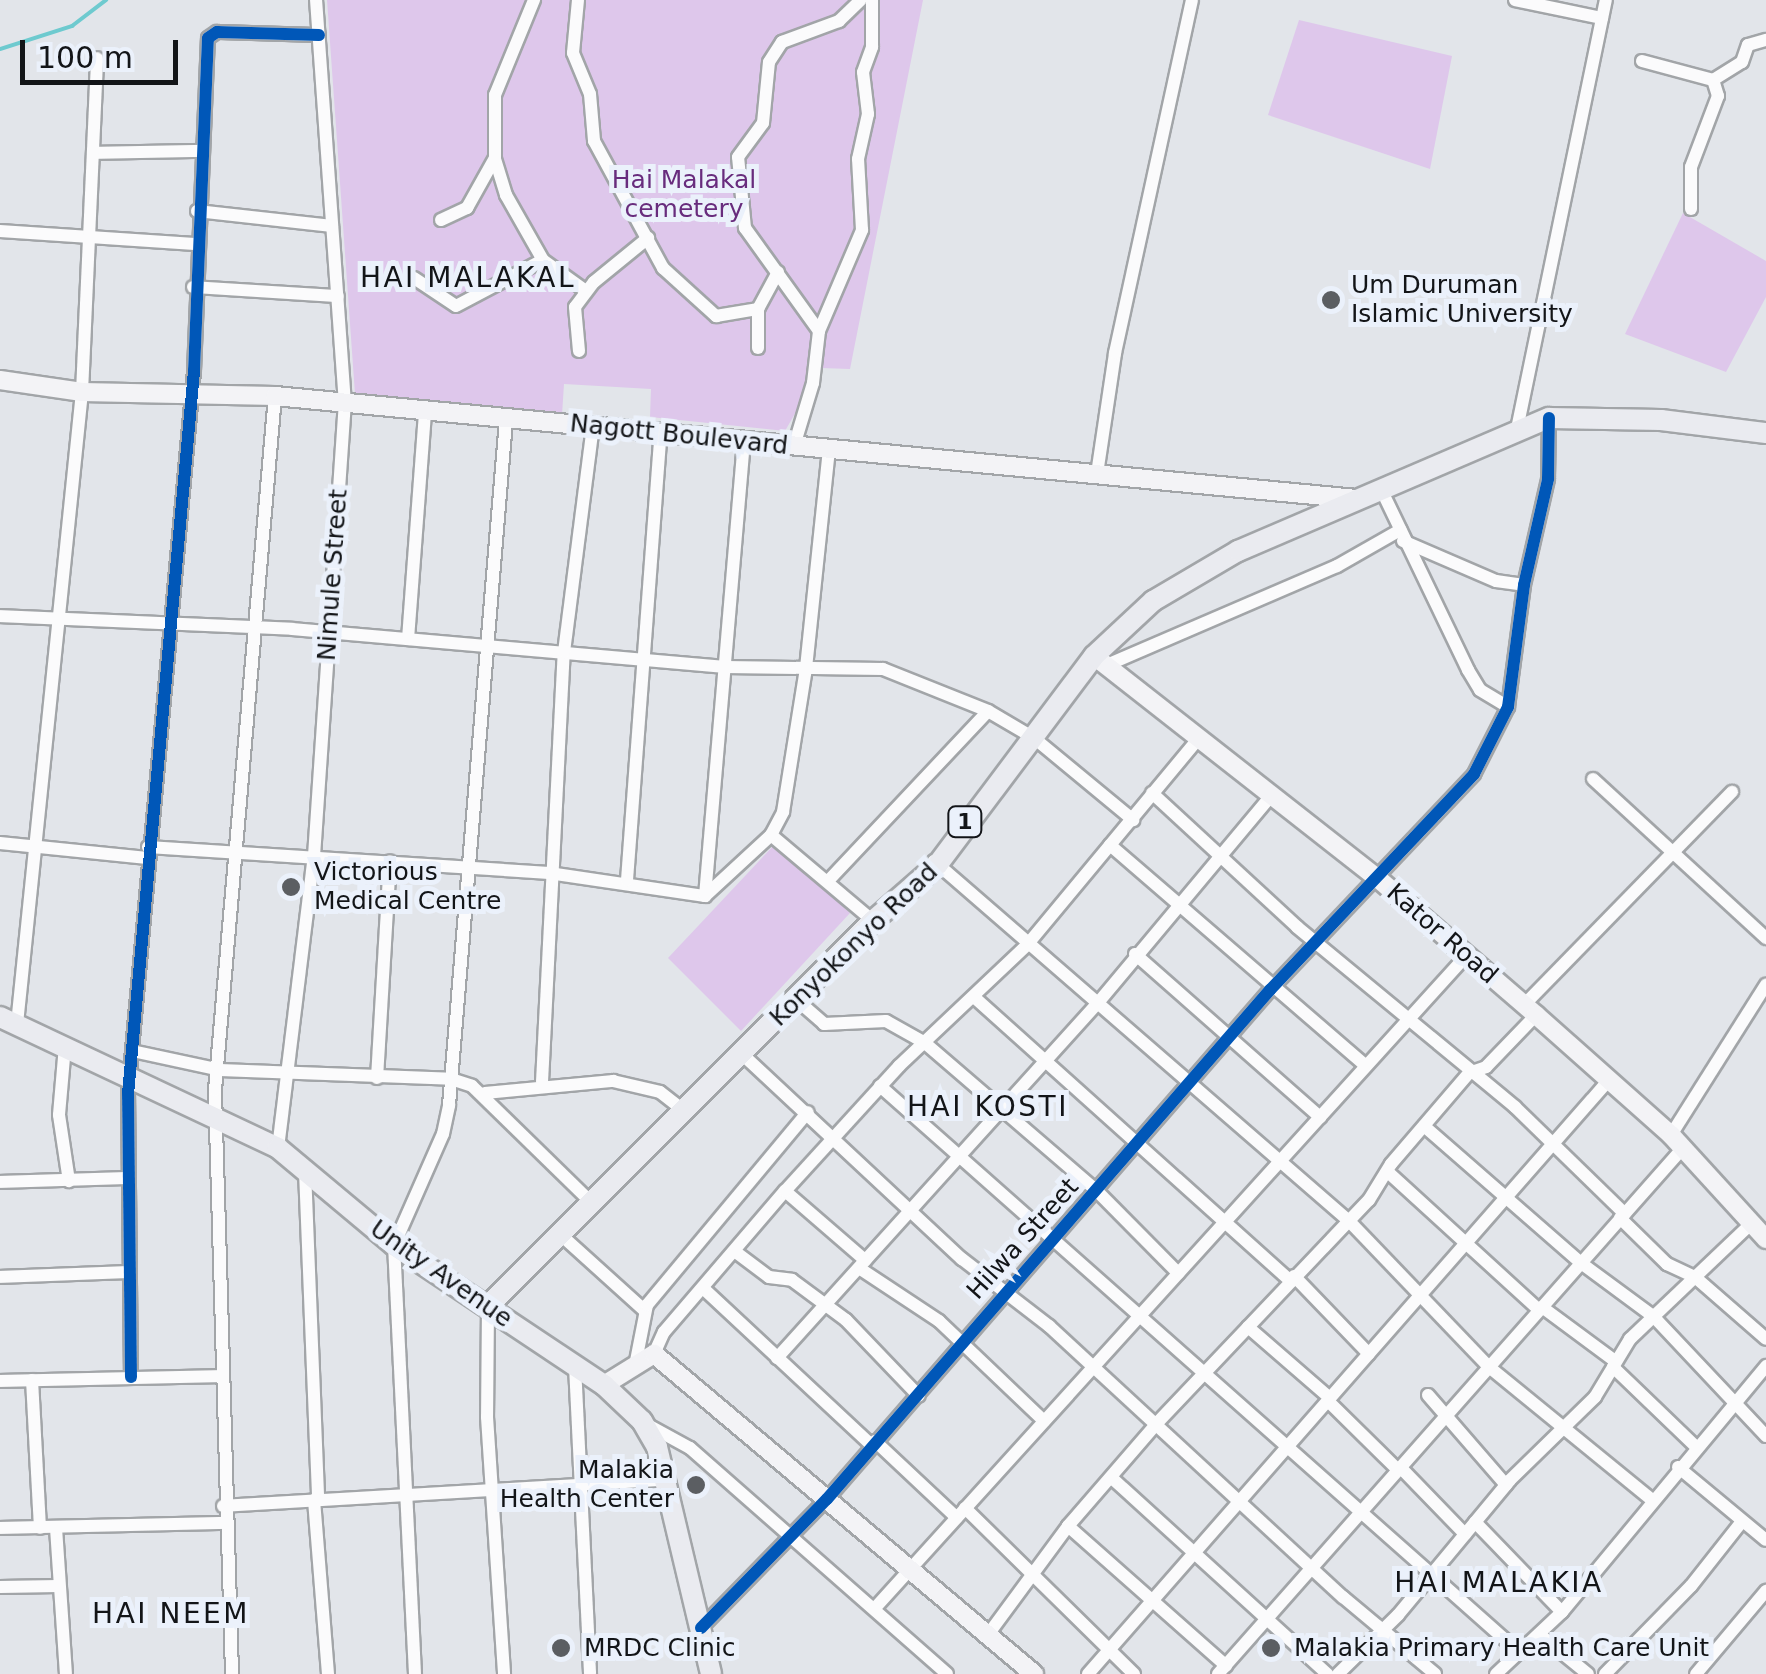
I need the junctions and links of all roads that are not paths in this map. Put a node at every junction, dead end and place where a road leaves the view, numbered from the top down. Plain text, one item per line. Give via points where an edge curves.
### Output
1 (316, 0) edge
2 (534, 0) edge
3 (578, 0) edge
4 (861, 0) edge
5 (872, 0) edge
6 (1192, 0) edge
7 (1516, 0) edge
8 (1606, 0) edge
9 (1602, 18) junction
10 (319, 35) junction
11 (1766, 40) edge
12 (96, 58) dead end
13 (1642, 62) dead end
14 (1713, 80) junction
15 (201, 151) junction
16 (92, 152) junction
17 (496, 158) junction
18 (1691, 209) dead end
19 (197, 211) junction
20 (441, 220) dead end
21 (332, 226) junction
22 (0, 231) edge
23 (648, 238) junction
24 (90, 239) junction
25 (195, 244) junction
26 (543, 260) junction
27 (778, 272) junction
28 (414, 278) dead end
29 (193, 287) junction
30 (586, 291) junction
31 (338, 296) junction
32 (758, 309) junction
33 (818, 331) junction
34 (758, 348) dead end
35 (579, 351) dead end
36 (0, 380) edge
37 (82, 392) junction
38 (191, 394) junction
39 (275, 396) junction
40 (345, 404) junction
41 (425, 410) junction
42 (1550, 418) junction
43 (506, 420) junction
44 (593, 426) junction
45 (1517, 429) junction
46 (661, 432) junction
47 (1766, 433) edge
48 (744, 443) junction
49 (794, 446) junction
50 (828, 449) junction
51 (1097, 474) junction
52 (1381, 489) junction
53 (1357, 500) junction
54 (1402, 536) junction
55 (1524, 585) junction
56 (0, 616) edge
57 (56, 618) junction
58 (167, 620) junction
59 (252, 628) junction
60 (330, 632) junction
61 (408, 639) junction
62 (491, 644) junction
63 (564, 652) junction
64 (641, 658) junction
65 (1101, 661) junction
66 (725, 667) junction
67 (806, 668) junction
68 (1508, 706) junction
69 (988, 711) junction
70 (1034, 738) junction
71 (1198, 739) junction
72 (1593, 779) dead end
73 (1732, 792) dead end
74 (1152, 793) junction
75 (1269, 798) junction
76 (1133, 820) junction
77 (771, 834) junction
78 (0, 842) edge
79 (1110, 845) junction
80 (38, 848) junction
81 (238, 851) junction
82 (148, 852) junction
83 (1674, 854) junction
84 (314, 856) junction
85 (390, 861) junction
86 (935, 862) junction
87 (1223, 862) junction
88 (473, 868) junction
89 (550, 872) junction
90 (1375, 876) junction
91 (628, 880) junction
92 (828, 881) junction
93 (705, 896) junction
94 (1179, 906) junction
95 (872, 921) junction
96 (1766, 938) edge
97 (1027, 944) junction
98 (1318, 944) junction
99 (1136, 954) junction
100 (1467, 955) junction
101 (1270, 990) junction
102 (1765, 996) edge
103 (974, 997) junction
104 (798, 1000) junction
105 (1097, 1004) junction
106 (1530, 1010) junction
107 (1409, 1019) junction
108 (8, 1021) edge
109 (1231, 1040) junction
110 (925, 1043) junction
111 (65, 1046) junction
112 (136, 1052) junction
113 (742, 1054) junction
114 (1046, 1058) junction
115 (1366, 1066) junction
116 (220, 1070) junction
117 (1468, 1073) junction
118 (131, 1074) junction
119 (286, 1076) junction
120 (376, 1078) junction
121 (451, 1079) junction
122 (1610, 1080) junction
123 (542, 1082) junction
124 (880, 1086) junction
125 (1187, 1087) junction
126 (486, 1092) junction
127 (1004, 1106) junction
128 (686, 1112) junction
129 (808, 1112) junction
130 (216, 1114) junction
131 (1320, 1117) junction
132 (1424, 1126) junction
133 (833, 1137) junction
134 (1142, 1142) junction
135 (1676, 1142) junction
136 (1552, 1146) junction
137 (278, 1148) junction
138 (959, 1156) junction
139 (1278, 1164) junction
140 (305, 1171) junction
141 (1389, 1173) junction
142 (129, 1178) junction
143 (69, 1180) junction
144 (0, 1182) edge
145 (1096, 1190) junction
146 (785, 1191) junction
147 (1509, 1195) junction
148 (592, 1204) junction
149 (912, 1206) junction
150 (1622, 1216) junction
151 (1226, 1220) junction
152 (1349, 1222) junction
153 (1752, 1222) junction
154 (561, 1235) junction
155 (1766, 1239) edge
156 (1051, 1240) junction
157 (1466, 1244) junction
158 (394, 1245) junction
159 (737, 1253) junction
160 (1581, 1263) junction
161 (862, 1264) junction
162 (130, 1272) junction
163 (1178, 1273) junction
164 (1695, 1277) junction
165 (0, 1278) edge
166 (1292, 1278) junction
167 (704, 1289) junction
168 (1003, 1294) junction
169 (1421, 1295) junction
170 (821, 1304) junction
171 (488, 1306) junction
172 (1541, 1309) junction
173 (645, 1311) junction
174 (1654, 1316) junction
175 (1137, 1318) junction
176 (1248, 1328) junction
177 (1766, 1338) edge
178 (960, 1344) junction
179 (1369, 1354) junction
180 (645, 1358) junction
181 (776, 1358) junction
182 (1614, 1364) junction
183 (574, 1366) junction
184 (1766, 1366) edge
185 (1490, 1367) junction
186 (1091, 1369) junction
187 (219, 1376) junction
188 (131, 1377) junction
189 (1203, 1378) junction
190 (32, 1380) junction
191 (0, 1381) edge
192 (604, 1386) junction
193 (1428, 1395) dead end
194 (919, 1396) junction
195 (1329, 1400) junction
196 (1736, 1403) junction
197 (1447, 1415) junction
198 (642, 1421) junction
199 (1044, 1422) junction
200 (1158, 1422) junction
201 (1567, 1427) junction
202 (1766, 1436) edge
203 (873, 1443) junction
204 (1694, 1446) junction
205 (1287, 1447) junction
206 (1678, 1466) junction
207 (1400, 1469) junction
208 (1113, 1479) junction
209 (665, 1480) junction
210 (577, 1483) junction
211 (1506, 1485) junction
212 (491, 1491) junction
213 (406, 1494) junction
214 (827, 1499) junction
215 (1242, 1499) junction
216 (316, 1500) junction
217 (1652, 1500) junction
218 (223, 1506) junction
219 (1363, 1510) junction
220 (961, 1513) junction
221 (1475, 1522) junction
222 (224, 1523) junction
223 (1740, 1524) junction
224 (1068, 1526) junction
225 (0, 1528) edge
226 (40, 1528) junction
227 (56, 1528) junction
228 (1465, 1534) junction
229 (790, 1539) junction
230 (1766, 1540) edge
231 (1194, 1553) junction
232 (911, 1568) junction
233 (1312, 1568) junction
234 (1434, 1572) junction
235 (1034, 1578) junction
236 (58, 1586) junction
237 (0, 1587) edge
238 (1766, 1591) edge
239 (1153, 1600) junction
240 (875, 1608) junction
241 (1562, 1612) junction
242 (1267, 1619) junction
243 (701, 1628) junction
244 (1384, 1630) junction
245 (1539, 1634) junction
246 (987, 1636) junction
247 (1111, 1648) junction
248 (1518, 1651) junction
249 (1222, 1670) edge
250 (66, 1674) edge
251 (232, 1674) edge
252 (328, 1674) edge
253 (415, 1674) edge
254 (504, 1674) edge
255 (590, 1674) edge
256 (710, 1674) edge
257 (946, 1674) edge
258 (1034, 1674) edge
259 (1088, 1674) edge
260 (1134, 1674) edge
261 (1327, 1674) edge
262 (1338, 1674) edge
263 (1436, 1674) edge
264 (1496, 1674) edge
265 (1588, 1674) edge
266 (1606, 1674) edge
267 (1696, 1674) edge

1 - 10 street, Nimule Street
2 - 17 street via 495,95
3 - 23 street via 573,53 592,103 594,141
4 - 27 street via 838,20 782,42 769,62 763,123 738,157 740,215
5 - 33 street via 872,47 863,72 868,114 859,153 862,230
6 - 51 street via 1115,353
7 - 9 street
8 - 9 street
9 - 45 street
10 - 15 street via 211,34
10 - 21 street, Nimule Street
11 - 14 street via 1748,45 1742,62
12 - 16 street
13 - 14 street
14 - 18 street via 1718,96 1691,168
15 - 16 street
15 - 19 street
16 - 24 street
17 - 20 street via 467,208
17 - 26 street via 506,195
19 - 21 street
19 - 25 street
21 - 31 street, Nimule Street
22 - 24 street
23 - 30 street
23 - 32 street via 663,268 716,316
24 - 25 street
24 - 37 street
25 - 29 street
26 - 28 street via 456,306
26 - 30 street
27 - 32 street
27 - 33 street
29 - 31 street
29 - 38 street
30 - 35 street via 574,318
31 - 40 street, Nimule Street
32 - 34 street
33 - 49 street via 813,383
36 - 37 street, Nagott Boulevard
37 - 38 street, Nagott Boulevard
37 - 57 street
38 - 39 street, Nagott Boulevard
38 - 58 street
39 - 40 street, Nagott Boulevard
39 - 59 street
40 - 41 street, Nagott Boulevard
40 - 60 street, Nimule Street
41 - 43 street, Nagott Boulevard
41 - 61 street
42 - 45 main road, Konyokonyo Road / 1
42 - 47 main road, Konyokonyo Road / 1 via 1661,420
42 - 55 street, Hilwa Street via 1548,479
43 - 44 street, Nagott Boulevard
43 - 62 street
44 - 46 street, Nagott Boulevard
44 - 63 street
45 - 52 main road, Konyokonyo Road / 1
46 - 48 street, Nagott Boulevard
46 - 64 street
48 - 49 street, Nagott Boulevard
48 - 66 street
49 - 50 street, Nagott Boulevard
50 - 51 street, Nagott Boulevard
50 - 67 street
51 - 53 street, Nagott Boulevard
52 - 53 main road, Konyokonyo Road / 1
52 - 54 street
53 - 65 main road, Konyokonyo Road / 1 via 1204,569 1122,625
54 - 55 street via 1496,582
54 - 65 street
54 - 68 street via 1480,690
55 - 68 street, Hilwa Street
56 - 57 street
57 - 58 street
57 - 80 street
58 - 59 street
58 - 82 street
59 - 60 street
59 - 81 street
60 - 61 street
60 - 84 street, Nimule Street
61 - 62 street
62 - 63 street
62 - 88 street
63 - 64 street
63 - 89 street
64 - 66 street
64 - 91 street
65 - 70 main road, Konyokonyo Road / 1
65 - 71 street, Kator Road
66 - 67 street
66 - 93 street
67 - 69 street via 883,669
67 - 77 street via 783,812
68 - 90 street, Hilwa Street via 1474,774
69 - 70 street
69 - 92 street
70 - 76 street
70 - 86 main road, Konyokonyo Road / 1
71 - 74 street
71 - 75 street, Kator Road
72 - 83 street
73 - 83 street
74 - 76 street
74 - 87 street
75 - 87 street
75 - 90 street, Kator Road
76 - 79 street
77 - 92 street
77 - 93 street
78 - 80 street
79 - 94 street
79 - 97 street
80 - 82 street
80 - 108 street
81 - 82 street
81 - 84 street
81 - 116 street
82 - 112 street
83 - 96 street
83 - 106 street
84 - 85 street
84 - 119 street, Nimule Street
85 - 88 street
85 - 120 street
86 - 95 main road, Konyokonyo Road / 1
86 - 97 street
87 - 94 street
87 - 98 street
88 - 89 street
88 - 121 street via 456,982
89 - 91 street
89 - 123 street
90 - 98 street, Hilwa Street
90 - 100 street, Kator Road
91 - 93 street
92 - 95 street
94 - 99 street
94 - 101 street
95 - 104 main road, Konyokonyo Road / 1
97 - 103 street
97 - 105 street
98 - 101 street, Hilwa Street
98 - 107 street
99 - 105 street
99 - 109 street
100 - 106 street, Kator Road
100 - 107 street
101 - 109 street, Hilwa Street
101 - 115 street
102 - 135 street
103 - 110 street
103 - 114 street
104 - 110 street via 824,1024 886,1021
104 - 113 main road, Konyokonyo Road / 1
105 - 114 street
105 - 125 street
106 - 117 street via 1486,1067
106 - 122 street, Kator Road
107 - 115 street
107 - 117 street
108 - 111 main road, Unity Avenue
109 - 125 street, Hilwa Street
109 - 131 street
110 - 124 street
110 - 127 street
111 - 118 main road, Unity Avenue
111 - 143 street via 59,1115
112 - 116 street
112 - 118 street
113 - 128 main road, Konyokonyo Road / 1
113 - 129 street
114 - 127 street
114 - 134 street
115 - 131 street
116 - 119 street
116 - 130 street
117 - 132 street
117 - 136 street
118 - 130 main road, Unity Avenue
118 - 142 street
119 - 120 street
119 - 137 street, Nimule Street
120 - 121 street
121 - 126 street
121 - 158 street via 444,1134
122 - 135 street, Kator Road
122 - 136 street
123 - 126 street
123 - 128 street via 638,1084
124 - 133 street
124 - 138 street
125 - 134 street, Hilwa Street
125 - 139 street
126 - 148 street
127 - 138 street
127 - 145 street
128 - 148 main road, Konyokonyo Road / 1
129 - 133 street
129 - 173 street
130 - 137 main road, Unity Avenue
130 - 187 street
131 - 139 street
132 - 141 street
132 - 147 street
133 - 146 street
133 - 149 street
134 - 145 street, Hilwa Street
134 - 151 street
135 - 150 street
135 - 153 street, Kator Road
136 - 147 street
136 - 150 street
137 - 140 main road, Unity Avenue
138 - 149 street
138 - 156 street
139 - 151 street
139 - 152 street
140 - 158 main road, Unity Avenue
140 - 216 street
141 - 152 street
141 - 157 street
142 - 143 street
142 - 162 street
143 - 144 street
145 - 156 street, Hilwa Street
145 - 163 street
146 - 159 street
146 - 161 street
147 - 157 street
147 - 160 street
148 - 154 main road, Konyokonyo Road / 1
149 - 161 street
149 - 168 street
150 - 160 street
150 - 164 street via 1667,1264
151 - 163 street
151 - 166 street
152 - 166 street
152 - 169 street
153 - 155 street, Kator Road
153 - 164 street
154 - 171 main road, Konyokonyo Road / 1
154 - 173 street
156 - 168 street, Hilwa Street
156 - 175 street
157 - 169 street
157 - 172 street
158 - 171 main road, Unity Avenue
158 - 213 street
159 - 167 street
159 - 170 street via 769,1277 792,1280
160 - 172 street
160 - 174 street
161 - 170 street
161 - 178 street
162 - 165 street
162 - 188 street
163 - 175 street
164 - 174 street
164 - 177 street
166 - 176 street
166 - 179 street
167 - 180 street
167 - 181 street
168 - 178 street, Hilwa Street
168 - 186 street via 1049,1326
169 - 179 street
169 - 185 street
170 - 181 street
170 - 194 street via 846,1320
171 - 183 main road, Unity Avenue
171 - 212 street
172 - 182 street
172 - 185 street
173 - 180 street
174 - 182 street
174 - 196 street
175 - 186 street
175 - 189 street
176 - 189 street
176 - 195 street
178 - 194 street, Hilwa Street
178 - 199 street
179 - 195 street
180 - 192 street
180 - 214 street
181 - 203 street
182 - 201 street
182 - 204 street
183 - 192 main road, Unity Avenue
183 - 210 street
184 - 196 street
185 - 197 street
185 - 201 street
186 - 199 street
186 - 200 street
187 - 188 street
187 - 218 street
188 - 190 street
189 - 200 street
189 - 205 street
190 - 191 street
190 - 226 street
192 - 198 main road, Unity Avenue
193 - 197 street
194 - 203 street, Hilwa Street
195 - 205 street
195 - 207 street
196 - 202 street
196 - 204 street
197 - 207 street
197 - 211 street
198 - 209 main road, Unity Avenue
198 - 229 street via 690,1448
199 - 220 street
200 - 208 street
200 - 215 street
201 - 211 street
201 - 217 street
203 - 214 street, Hilwa Street
203 - 220 street
204 - 206 street
205 - 215 street
205 - 219 street
206 - 217 street
206 - 223 street
207 - 219 street
207 - 228 street
208 - 224 street
208 - 231 street
209 - 210 street
209 - 243 main road, Unity Avenue
210 - 212 street
210 - 255 street
211 - 221 street
212 - 213 street
212 - 254 street
213 - 216 street
213 - 253 street
214 - 229 street, Hilwa Street
214 - 232 street
215 - 231 street
215 - 233 street
216 - 218 street
216 - 252 street
217 - 241 street
218 - 222 street
219 - 233 street
219 - 234 street
220 - 232 street
220 - 235 street
221 - 228 street
221 - 241 street
222 - 227 street
222 - 251 street
223 - 230 street
223 - 266 street
224 - 235 street
224 - 239 street
225 - 226 street
226 - 227 street
227 - 236 street
228 - 234 street
229 - 240 street
229 - 243 street, Hilwa Street
231 - 239 street
231 - 242 street
232 - 240 street
232 - 246 street
233 - 242 street
233 - 244 street
234 - 244 street
234 - 248 street
235 - 246 street
235 - 247 street
236 - 237 street
236 - 250 street
238 - 267 street
239 - 247 street
239 - 249 street
240 - 257 street
241 - 245 street
242 - 249 street
242 - 261 street
243 - 256 main road, Unity Avenue
244 - 262 street
244 - 263 street
245 - 248 street
245 - 265 street
246 - 258 street
247 - 259 street
247 - 260 street
248 - 264 street

